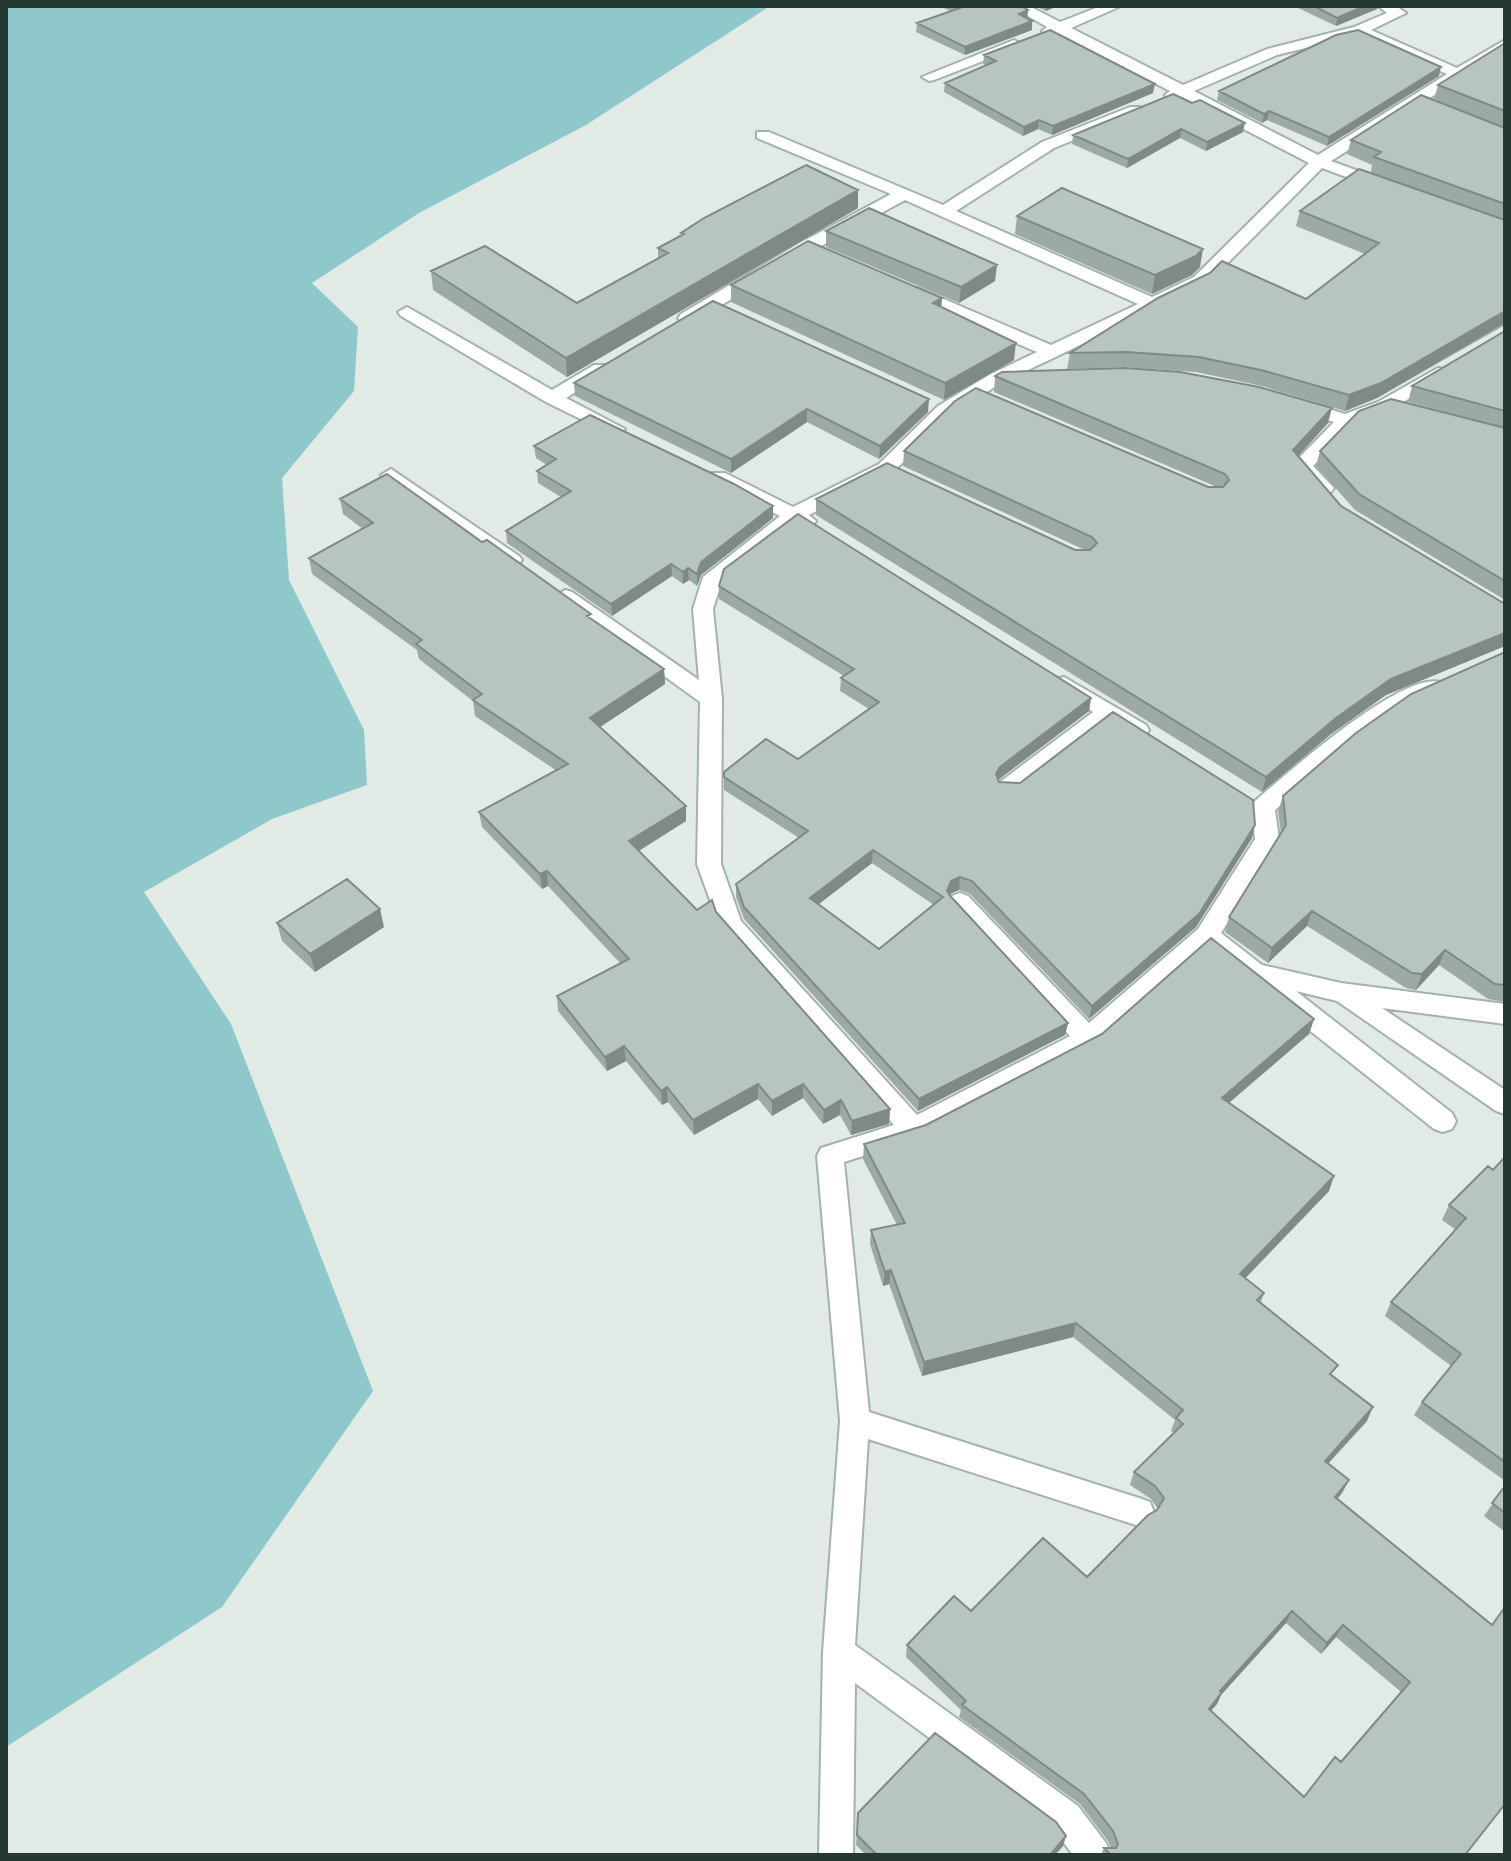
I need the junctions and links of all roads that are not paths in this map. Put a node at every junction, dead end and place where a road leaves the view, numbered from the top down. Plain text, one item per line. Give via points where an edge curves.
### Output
1 (1018, 6) edge
2 (1114, 6) edge
3 (1385, 6) edge
4 (1059, 27) junction
5 (1359, 30) junction
6 (1505, 44) edge
7 (1457, 73) junction
8 (929, 77) dead end
9 (1181, 91) junction
10 (763, 135) dead end
11 (1319, 162) junction
12 (1405, 193) edge
13 (904, 194) junction
14 (944, 212) junction
15 (893, 284) edge
16 (712, 303) junction
17 (1152, 304) junction
18 (407, 312) dead end
19 (739, 316) edge
20 (672, 327) edge
21 (1052, 352) junction
22 (618, 359) edge
23 (1452, 365) edge
24 (1037, 378) edge
25 (995, 379) junction
26 (973, 393) junction
27 (552, 398) junction
28 (1285, 402) edge
29 (1002, 405) edge
30 (1385, 405) junction
31 (1414, 413) edge
32 (1346, 420) junction
33 (638, 439) edge
34 (695, 466) edge
35 (391, 475) edge
36 (1339, 507) edge
37 (795, 514) junction
38 (821, 530) edge
39 (1043, 671) edge
40 (1460, 674) edge
41 (711, 699) junction
42 (1108, 712) junction
43 (1160, 744) edge
44 (1008, 788) edge
45 (960, 902) edge
46 (1207, 935) junction
47 (1254, 971) junction
48 (1341, 993) junction
49 (1505, 1014) edge
50 (1088, 1039) junction
51 (1505, 1104) edge
52 (1443, 1121) dead end
53 (914, 1129) junction
54 (855, 1421) junction
55 (1139, 1512) dead end
56 (839, 1652) junction
57 (836, 1855) edge
58 (1094, 1855) edge

1 - 4 street
2 - 4 street
3 - 5 street via 1399,13
4 - 8 street
4 - 9 street
5 - 7 street
5 - 9 street via 1272,52
6 - 7 street
7 - 11 street via 1425,104
9 - 11 street
9 - 14 street via 1048,145
10 - 13 street
11 - 12 street
11 - 17 street via 1200,281
13 - 14 street
13 - 16 street via 814,250
14 - 17 street
15 - 21 street
16 - 19 street
16 - 20 street
17 - 21 street
18 - 27 street
21 - 25 street
22 - 27 street
23 - 30 street
24 - 25 street
25 - 26 street
26 - 29 street
26 - 37 street via 938,407 893,471
27 - 33 street
28 - 32 street
30 - 31 street
30 - 32 street
32 - 36 street via 1302,466
34 - 37 street
35 - 41 street
37 - 38 street
37 - 41 street via 713,577 703,609
39 - 42 street
40 - 46 street via 1396,702 1256,803 1267,839
41 - 53 street via 709,864 731,925
42 - 43 street
42 - 44 street
45 - 50 street
46 - 47 street
46 - 50 street
47 - 48 street
47 - 52 street
48 - 49 street
48 - 51 street
50 - 53 street
53 - 54 street via 830,1156
54 - 55 street
54 - 56 street
56 - 57 street
56 - 58 street via 1066,1818

